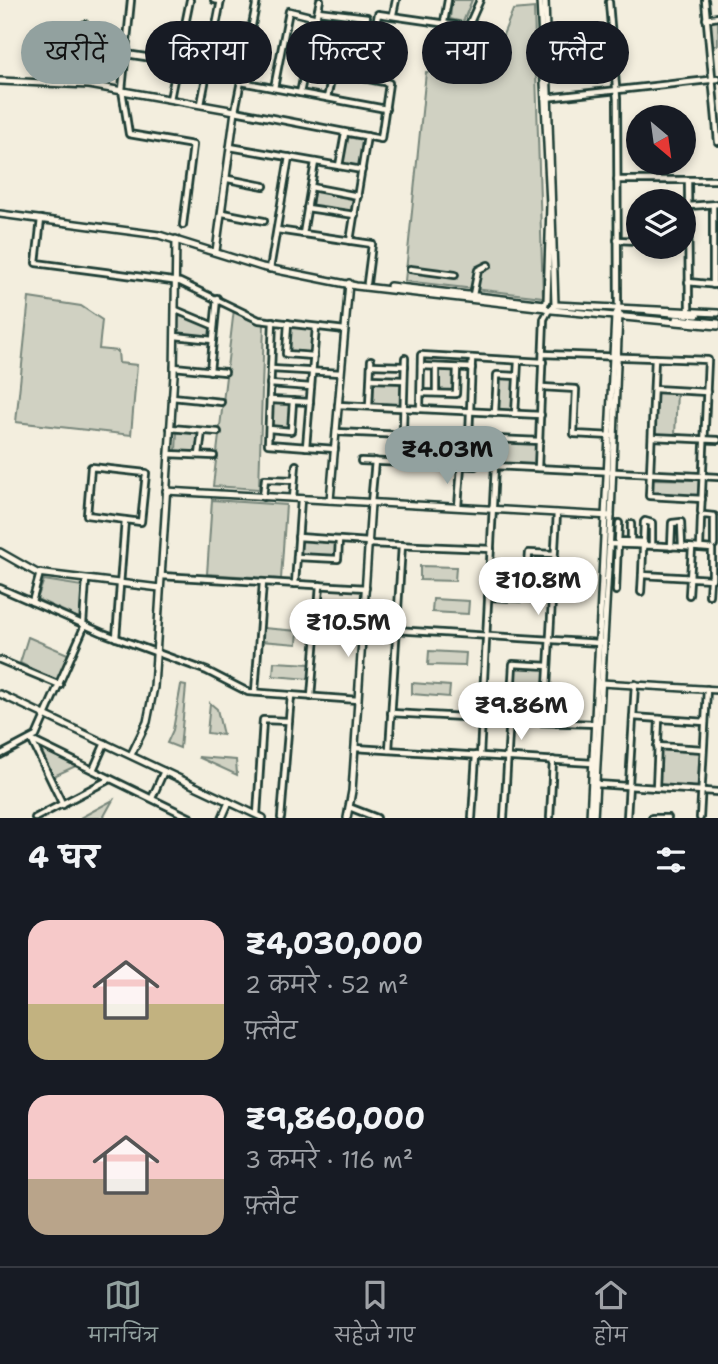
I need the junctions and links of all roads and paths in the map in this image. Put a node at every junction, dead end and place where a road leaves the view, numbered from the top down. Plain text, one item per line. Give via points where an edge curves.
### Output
1 (131, 0) edge
2 (190, 0) edge
3 (214, 0) edge
4 (257, 0) edge
5 (320, 0) edge
6 (396, 0) edge
7 (448, 0) edge
8 (480, 0) edge
9 (542, 0) edge
10 (705, 0) edge
11 (221, 1) edge
12 (609, 2) dead end
13 (318, 11) junction
14 (393, 14) junction
15 (367, 17) dead end
16 (718, 18) edge
17 (316, 19) junction
18 (706, 19) junction
19 (129, 21) edge
20 (186, 21) edge
21 (253, 21) edge
22 (325, 21) edge
23 (376, 21) edge
24 (438, 21) edge
25 (444, 21) edge
26 (471, 21) edge
27 (718, 48) edge
28 (708, 49) junction
29 (715, 79) edge
30 (0, 81) edge
31 (21, 82) edge
32 (80, 84) edge
33 (123, 84) edge
34 (173, 84) edge
35 (241, 84) edge
36 (252, 84) edge
37 (302, 84) edge
38 (330, 84) edge
39 (389, 84) edge
40 (274, 88) junction
41 (122, 90) junction
42 (617, 90) junction
43 (300, 93) junction
44 (327, 98) junction
45 (547, 98) junction
46 (170, 99) junction
47 (201, 104) junction
48 (386, 109) junction
49 (716, 109) edge
50 (235, 111) junction
51 (345, 132) junction
52 (367, 136) junction
53 (718, 142) edge
54 (230, 146) junction
55 (289, 157) junction
56 (315, 162) junction
57 (339, 166) junction
58 (362, 170) junction
59 (228, 179) junction
60 (617, 180) junction
61 (688, 180) junction
62 (718, 180) edge
63 (264, 186) dead end
64 (311, 187) junction
65 (688, 189) edge
66 (358, 196) junction
67 (715, 204) edge
68 (696, 205) edge
69 (307, 208) junction
70 (223, 213) junction
71 (0, 214) edge
72 (355, 215) junction
73 (41, 219) junction
74 (264, 221) dead end
75 (183, 225) dead end
76 (276, 230) junction
77 (303, 234) junction
78 (716, 236) edge
79 (176, 239) junction
80 (617, 240) junction
81 (351, 241) junction
82 (626, 241) edge
83 (216, 251) junction
84 (687, 259) edge
85 (488, 265) dead end
86 (410, 269) dead end
87 (271, 270) junction
88 (455, 275) dead end
89 (176, 282) junction
90 (688, 282) junction
91 (349, 283) junction
92 (367, 283) junction
93 (716, 285) edge
94 (472, 295) junction
95 (217, 299) junction
96 (502, 302) junction
97 (550, 306) junction
98 (176, 310) junction
99 (689, 311) junction
100 (617, 314) junction
101 (643, 314) junction
102 (718, 315) edge
103 (273, 321) junction
104 (288, 323) junction
105 (718, 324) edge
106 (214, 326) junction
107 (316, 327) junction
108 (345, 330) junction
109 (175, 336) junction
110 (213, 340) junction
111 (543, 354) junction
112 (314, 356) junction
113 (616, 357) junction
114 (405, 358) dead end
115 (472, 358) junction
116 (655, 358) junction
117 (518, 361) junction
118 (543, 362) junction
119 (405, 366) junction
120 (421, 366) junction
121 (174, 367) junction
122 (436, 367) junction
123 (457, 368) junction
124 (472, 368) junction
125 (271, 369) junction
126 (209, 371) junction
127 (312, 371) junction
128 (225, 372) dead end
129 (341, 373) junction
130 (517, 376) junction
131 (370, 379) junction
132 (404, 380) junction
133 (270, 384) junction
134 (311, 387) junction
135 (542, 387) junction
136 (654, 389) junction
137 (707, 392) junction
138 (421, 393) junction
139 (436, 393) junction
140 (172, 397) junction
141 (270, 400) junction
142 (293, 401) junction
143 (221, 402) dead end
144 (310, 402) junction
145 (338, 405) junction
146 (369, 406) junction
147 (404, 408) junction
148 (421, 409) junction
149 (470, 411) junction
150 (495, 413) junction
151 (515, 414) junction
152 (541, 415) junction
153 (170, 428) junction
154 (269, 429) junction
155 (202, 430) junction
156 (218, 432) dead end
157 (336, 432) junction
158 (403, 435) junction
159 (613, 436) junction
160 (652, 437) junction
161 (469, 438) junction
162 (704, 439) junction
163 (718, 440) edge
164 (540, 441) junction
165 (306, 447) junction
166 (335, 449) junction
167 (169, 453) junction
168 (199, 455) junction
169 (214, 456) dead end
170 (361, 461) dead end
171 (375, 461) junction
172 (402, 463) junction
173 (296, 466) dead end
174 (461, 466) junction
175 (475, 466) dead end
176 (538, 468) junction
177 (611, 473) junction
178 (650, 474) junction
179 (703, 476) junction
180 (718, 477) edge
181 (294, 480) junction
182 (166, 491) junction
183 (263, 497) junction
184 (293, 498) junction
185 (301, 499) junction
186 (702, 499) junction
187 (330, 500) junction
188 (372, 503) junction
189 (458, 507) junction
190 (493, 509) junction
191 (701, 512) dead end
192 (557, 513) junction
193 (609, 516) junction
194 (125, 520) junction
195 (619, 523) dead end
196 (631, 524) dead end
197 (298, 537) junction
198 (339, 540) junction
199 (631, 541) junction
200 (369, 543) junction
201 (618, 543) junction
202 (643, 543) junction
203 (608, 544) junction
204 (402, 545) junction
205 (714, 545) dead end
206 (652, 546) junction
207 (671, 547) junction
208 (682, 547) junction
209 (692, 548) junction
210 (700, 548) junction
211 (491, 549) junction
212 (0, 552) edge
213 (554, 554) junction
214 (297, 557) junction
215 (40, 573) junction
216 (642, 575) junction
217 (161, 576) junction
218 (690, 579) junction
219 (86, 580) junction
220 (710, 580) junction
221 (263, 582) junction
222 (120, 584) junction
223 (295, 584) junction
224 (320, 585) junction
225 (0, 588) edge
226 (160, 588) junction
227 (366, 588) junction
228 (616, 591) dead end
229 (641, 592) dead end
230 (709, 594) dead end
231 (690, 595) dead end
232 (488, 597) junction
233 (526, 598) junction
234 (552, 599) junction
235 (32, 602) junction
236 (84, 625) junction
237 (363, 628) junction
238 (396, 630) junction
239 (486, 635) junction
240 (116, 638) junction
241 (549, 639) junction
242 (602, 643) junction
243 (156, 653) junction
244 (0, 660) edge
245 (548, 666) junction
246 (600, 682) junction
247 (635, 684) junction
248 (60, 685) junction
249 (707, 689) junction
250 (718, 690) edge
251 (255, 692) junction
252 (483, 692) junction
253 (511, 693) junction
254 (0, 694) edge
255 (291, 695) junction
256 (547, 695) junction
257 (311, 697) junction
258 (358, 701) junction
259 (391, 713) junction
260 (47, 716) junction
261 (633, 717) junction
262 (482, 718) junction
263 (659, 719) junction
264 (289, 721) junction
265 (510, 721) junction
266 (545, 722) junction
267 (705, 722) junction
268 (598, 724) junction
269 (31, 740) junction
270 (105, 743) junction
271 (657, 746) junction
272 (355, 748) junction
273 (703, 749) junction
274 (389, 750) junction
275 (0, 755) edge
276 (131, 755) junction
277 (478, 755) junction
278 (508, 757) junction
279 (553, 760) junction
280 (595, 763) junction
281 (93, 770) junction
282 (164, 771) junction
283 (110, 779) junction
284 (594, 784) junction
285 (629, 787) junction
286 (656, 788) junction
287 (701, 791) junction
288 (718, 792) edge
289 (152, 797) junction
290 (229, 802) junction
291 (63, 805) junction
292 (349, 807) junction
293 (260, 816) edge
294 (35, 818) edge
295 (191, 818) edge
296 (222, 818) edge
297 (281, 818) edge
298 (347, 818) edge
299 (377, 818) edge
300 (472, 818) edge
301 (504, 818) edge
302 (550, 818) edge
303 (592, 818) edge
304 (627, 818) edge
305 (652, 818) edge
306 (668, 818) edge
307 (700, 818) edge

1 - 19 street
2 - 20 street
3 - 11 street
4 - 21 street
5 - 13 street
6 - 14 street
7 - 25 street
8 - 26 street
9 - 45 street
10 - 18 street
11 - 47 street
12 - 42 street
13 - 15 street
13 - 17 street
14 - 23 street via 377,14
14 - 24 street
16 - 18 street
17 - 22 street
17 - 40 street via 289,11
18 - 28 street
27 - 28 street
28 - 29 street
29 - 42 street
29 - 49 street
30 - 31 street
32 - 41 street
33 - 41 street
34 - 46 street
35 - 50 street
36 - 40 street
37 - 43 street
38 - 44 street
39 - 48 street
40 - 43 street
41 - 46 street
41 - 75 street via 129,134 193,145
42 - 45 street
42 - 60 street
43 - 44 street
44 - 48 street
45 - 97 street
46 - 47 street
47 - 50 street
48 - 52 street via 381,139
49 - 53 street
50 - 51 street
50 - 54 street
51 - 52 street
51 - 57 street
52 - 58 street
54 - 55 street
54 - 59 street
55 - 56 street
55 - 76 street
56 - 57 street
56 - 64 street
57 - 58 street
58 - 66 street
59 - 63 street
59 - 70 street
60 - 61 street
60 - 80 street
61 - 62 street
61 - 65 street
64 - 66 street
64 - 69 street
66 - 72 street
67 - 68 street
67 - 78 street
69 - 72 street
69 - 77 street
70 - 74 street
70 - 83 street
71 - 73 street
72 - 81 street
73 - 79 street
73 - 89 street via 36,263
76 - 77 street
76 - 87 street
77 - 81 street
78 - 93 street
79 - 83 street
79 - 89 street
80 - 82 street
80 - 100 street
81 - 92 street via 372,244
83 - 87 street
84 - 90 street
85 - 94 street via 478,270
86 - 88 street
87 - 91 street
89 - 95 street
89 - 98 street
90 - 93 street
90 - 99 street
91 - 92 street
91 - 96 street
91 - 108 street
92 - 94 street
94 - 96 street
95 - 103 street via 248,316
95 - 106 street
96 - 97 street
97 - 100 street
97 - 111 street via 544,318
98 - 106 street
98 - 109 street
99 - 101 street via 657,308
99 - 102 street
100 - 101 street
100 - 113 street
101 - 102 street
101 - 105 street
103 - 104 street
103 - 125 street
104 - 107 street
104 - 112 street via 286,354
106 - 110 street
107 - 108 street
107 - 112 street
108 - 129 street
109 - 110 street
109 - 121 street
110 - 126 street
111 - 113 street
111 - 118 street
112 - 127 street
113 - 116 street
113 - 159 street
114 - 119 street
115 - 117 street
115 - 120 street via 421,355
115 - 124 street
116 - 136 street
116 - 137 street via 708,360
117 - 118 street
117 - 130 street
118 - 135 street
119 - 131 street via 371,362
119 - 132 street
120 - 122 street
120 - 138 street
121 - 126 street
121 - 140 street
122 - 123 street
122 - 139 street
123 - 124 street
123 - 139 street via 456,394
124 - 149 street
125 - 127 street
125 - 133 street
126 - 128 street
127 - 129 street
127 - 134 street
129 - 145 street
130 - 150 street via 497,375
130 - 151 street
131 - 132 street
131 - 146 street
132 - 147 street
133 - 134 street
133 - 141 street
134 - 144 street
135 - 152 street
135 - 159 street via 576,389 574,435
136 - 137 street
136 - 160 street
137 - 162 street
138 - 139 street
138 - 148 street
140 - 143 street
140 - 153 street
141 - 142 street
141 - 154 street
142 - 144 street
142 - 154 street via 291,431
144 - 165 street
145 - 146 street
145 - 157 street
146 - 147 street
147 - 148 street
147 - 158 street
148 - 149 street
149 - 150 street
149 - 161 street
150 - 151 street
151 - 152 street
152 - 164 street
153 - 155 street
153 - 167 street
154 - 165 street via 268,444
155 - 156 street
155 - 168 street
157 - 158 street
157 - 166 street
158 - 161 street
158 - 172 street
159 - 177 street
160 - 162 street
160 - 178 street
161 - 164 street
162 - 163 street
162 - 179 street
164 - 176 street
165 - 166 street
166 - 187 street
167 - 168 street
167 - 182 street
168 - 169 street
170 - 171 street
171 - 172 street
171 - 188 street
172 - 174 street
173 - 181 street
174 - 175 street
174 - 189 street
176 - 177 street
176 - 190 street via 495,466
177 - 178 street
177 - 193 street
178 - 179 street
178 - 186 street via 649,496
179 - 180 street
179 - 186 street
181 - 183 street via 265,479
181 - 184 street
182 - 183 street
182 - 217 street
183 - 184 street
184 - 185 street
185 - 187 street
185 - 197 street
186 - 191 street
187 - 188 street
188 - 189 street
188 - 200 street
189 - 190 street
190 - 192 street
190 - 211 street
192 - 193 street
192 - 213 street
193 - 203 street
194 - 194 street via 87,516 91,467 146,473 141,522
194 - 222 street
195 - 201 street
196 - 199 street
197 - 198 street
197 - 214 street
198 - 200 street
198 - 214 street via 338,559
199 - 201 street
199 - 202 street
200 - 204 street
200 - 227 street
201 - 202 street
201 - 203 street
201 - 228 street
202 - 206 street
202 - 206 street via 644,521 650,521
202 - 216 street
203 - 242 street
204 - 211 street
204 - 238 street
205 - 210 street via 715,516 704,515
206 - 207 street
207 - 208 street
207 - 208 street via 672,523 681,522
208 - 209 street
209 - 210 street
209 - 218 street
210 - 220 street via 713,551
211 - 232 street
212 - 215 street
213 - 233 street via 529,553
213 - 234 street
214 - 223 street
215 - 219 street
215 - 235 street
216 - 218 street
216 - 229 street
217 - 221 street
217 - 226 street
218 - 220 street
218 - 231 street
219 - 222 street
219 - 236 street
220 - 230 street
221 - 223 street
221 - 251 street
222 - 226 street
222 - 240 street
223 - 224 street
224 - 227 street
224 - 257 street
225 - 235 street
226 - 243 street
227 - 237 street
232 - 233 street
232 - 239 street
233 - 234 street
234 - 241 street
235 - 236 street
236 - 240 street
236 - 248 street
237 - 238 street
237 - 258 street
238 - 239 street
238 - 259 street
239 - 241 street
239 - 252 street
240 - 243 street
241 - 242 street
241 - 245 street
242 - 246 street
243 - 251 street
243 - 276 street via 150,708
244 - 248 street
245 - 253 street via 513,664
245 - 256 street
246 - 247 street
246 - 268 street
247 - 249 street
247 - 261 street
248 - 260 street
249 - 250 street
249 - 267 street
251 - 255 street
252 - 253 street
252 - 262 street
253 - 256 street
253 - 265 street
254 - 260 street
255 - 257 street
255 - 264 street
256 - 266 street
257 - 258 street
258 - 272 street
259 - 262 street
259 - 274 street
260 - 269 street
260 - 270 street
261 - 263 street
261 - 285 street
262 - 277 street
263 - 267 street
263 - 271 street
264 - 293 street via 263,720
264 - 297 street
265 - 266 street
265 - 278 street
266 - 268 street
267 - 273 street
268 - 280 street
269 - 275 street
269 - 281 street
269 - 291 street
270 - 276 street
270 - 281 street
271 - 273 street
271 - 286 street
272 - 274 street
272 - 292 street
273 - 287 street
274 - 277 street
276 - 282 street
277 - 278 street
277 - 300 street
278 - 279 street
278 - 301 street
279 - 280 street
279 - 302 street
280 - 284 street
281 - 283 street
282 - 289 street
282 - 290 street
283 - 289 street
283 - 291 street
284 - 285 street
284 - 303 street
285 - 286 street
285 - 304 street
286 - 287 street
287 - 288 street
287 - 307 street
289 - 295 street
290 - 293 street
290 - 296 street
291 - 294 street
292 - 298 street
292 - 299 street
305 - 306 street

